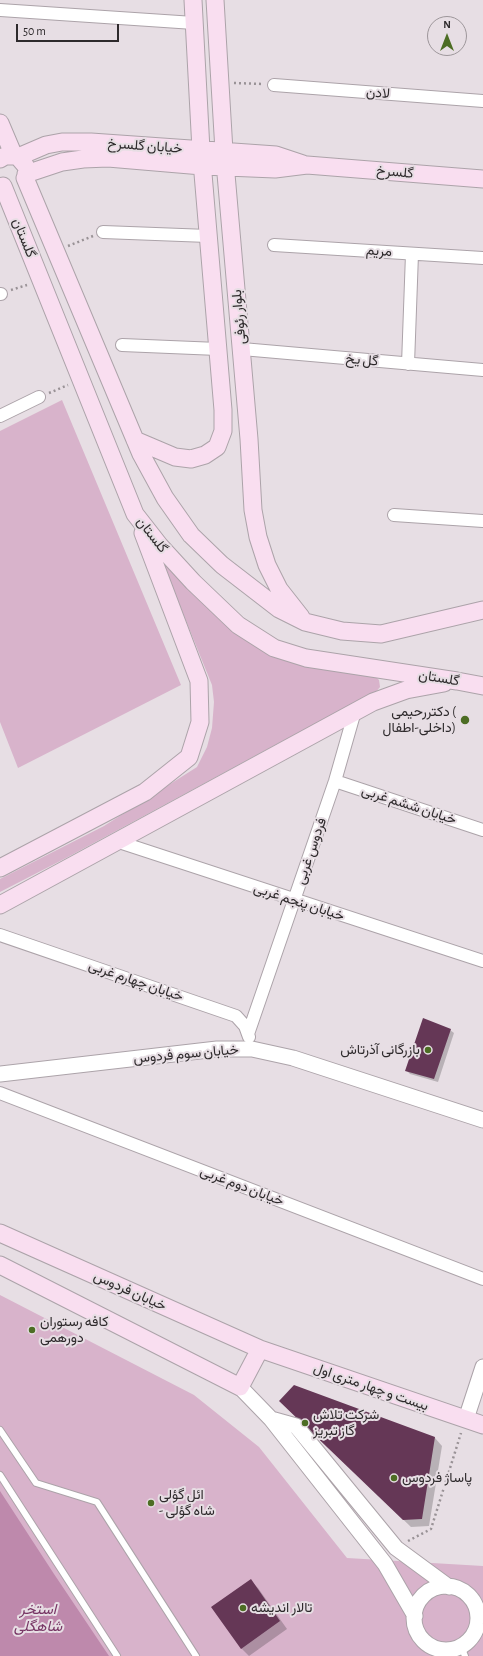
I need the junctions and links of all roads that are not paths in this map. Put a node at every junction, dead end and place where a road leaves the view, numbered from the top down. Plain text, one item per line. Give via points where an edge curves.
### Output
1 (193, 0) edge
2 (215, 0) edge
3 (0, 10) edge
4 (194, 23) junction
5 (274, 85) road end
6 (483, 101) edge
7 (0, 123) edge
8 (10, 157) edge
9 (202, 158) junction
10 (224, 159) junction
11 (276, 162) joint
12 (25, 176) junction
13 (483, 179) edge
14 (1, 184) edge
15 (103, 232) road end
16 (208, 236) junction
17 (274, 245) dead end
18 (412, 254) junction
19 (483, 258) edge
20 (122, 345) dead end
21 (218, 349) junction
22 (242, 349) junction
23 (408, 364) junction
24 (483, 370) edge
25 (39, 397) road end
26 (0, 416) edge
27 (135, 440) junction
28 (136, 514) junction
29 (394, 515) dead end
30 (483, 521) edge
31 (483, 610) edge
32 (304, 622) junction
33 (457, 681) junction
34 (483, 686) edge
35 (355, 712) junction
36 (335, 781) junction
37 (483, 830) edge
38 (116, 841) junction
39 (0, 868) edge
40 (294, 900) junction
41 (0, 905) edge
42 (0, 935) edge
43 (483, 961) edge
44 (248, 1034) junction
45 (252, 1049) junction
46 (0, 1074) edge
47 (0, 1093) edge
48 (483, 1120) edge
49 (0, 1233) edge
50 (0, 1265) edge
51 (483, 1279) edge
52 (260, 1349) junction
53 (483, 1367) edge
54 (240, 1387) junction
55 (271, 1419) junction
56 (466, 1419) junction
57 (483, 1425) edge
58 (0, 1430) edge
59 (0, 1475) edge
60 (449, 1587) junction
61 (479, 1604) edge
62 (414, 1616) junction
63 (463, 1651) edge
64 (117, 1656) edge
65 (196, 1656) edge

1 - 4 main road, بلوار رئوفی
2 - 10 main road, بلوار رئوفی
3 - 4 street
4 - 9 main road, بلوار رئوفی
5 - 6 street, لادن
7 - 8 main road
8 - 9 main road, خیابان گلسرخ via 62,142 91,142
8 - 12 main road, گلستان via 25,165
9 - 10 main road, خیابان گلسرخ
9 - 12 main road, خیابان گلسرخ via 83,159 62,162
9 - 16 main road, بلوار رئوفی
10 - 11 main road, خیابان گلسرخ
10 - 22 main road, بلوار رئوفی
11 - 13 main road, گلسرخ
12 - 14 main road, خیابان گلسرخ via 22,183 13,187
12 - 27 main road, گلستان
14 - 28 main road, گلستان
15 - 16 street
16 - 21 main road, بلوار رئوفی
17 - 18 street, مریم
18 - 19 street, مریم
18 - 23 street
20 - 21 street
21 - 22 main road
21 - 27 main road, بلوار رئوفی via 223,431 217,448 191,459 175,457
22 - 23 street, گل یخ
22 - 32 main road, بلوار رئوفی via 253,510 258,537 267,565 280,590
23 - 24 street, گل یخ
25 - 26 street
27 - 32 main road, گلستان via 165,498 191,535 222,565 280,609
28 - 33 main road, گلستان via 160,546 199,588 238,625 274,648 306,658
28 - 39 main road via 199,681 200,722 189,757 145,792
29 - 30 street
31 - 32 main road, گلستان via 381,634 342,631
33 - 34 main road, گلستان
33 - 35 main road via 406,690 373,702
35 - 36 street, فردوس غربی
35 - 38 main road
36 - 37 street, خیابان ششم غربی
36 - 40 street, فردوس غربی
38 - 40 street, خیابان پنجم غربی
38 - 41 main road
40 - 43 street, خیابان پنجم غربی
40 - 44 street, فردوس غربی
42 - 44 street, خیابان چهارم غربی via 236,1016
44 - 45 street, خیابان چهارم غربی
45 - 46 street, خیابان سوم فردوس via 217,1049
45 - 48 street, خیابان سوم فردوس via 293,1058
47 - 51 street, خیابان دوم غربی
49 - 52 main road, خیابان فردوس
50 - 54 main road
52 - 54 main road
52 - 56 main road, بیست و چهار متری اول
53 - 56 street
54 - 55 street
55 - 60 street via 296,1426 396,1548
55 - 62 street via 385,1564
56 - 57 main road, بیست و چهار متری اول
58 - 65 lane via 36,1483 98,1502
59 - 64 lane
60 - 61 street via 460,1590
60 - 62 street via 439,1587 430,1591 422,1598
61 - 63 street via 476,1628
62 - 63 street via 419,1635 429,1645 442,1650

